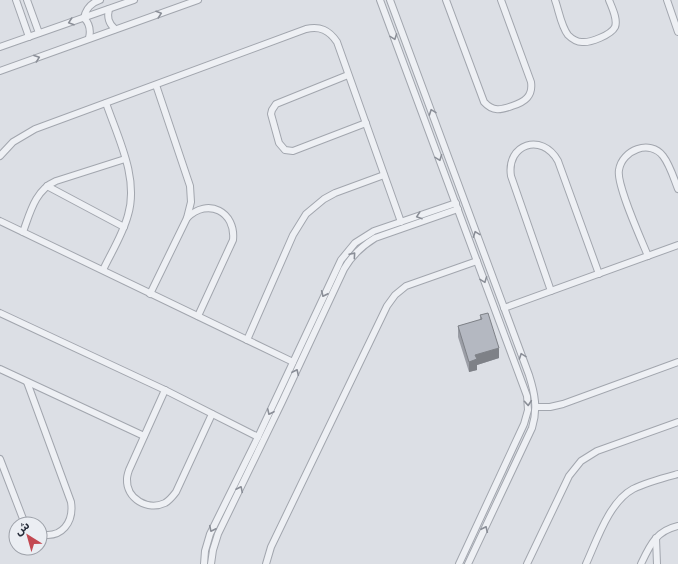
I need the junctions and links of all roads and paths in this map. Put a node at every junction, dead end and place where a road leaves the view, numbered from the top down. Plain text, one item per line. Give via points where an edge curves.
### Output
1 (16, 0) edge
2 (27, 0) edge
3 (100, 0) edge
4 (134, 0) edge
5 (198, 0) edge
6 (380, 0) edge
7 (390, 0) edge
8 (446, 0) edge
9 (501, 0) edge
10 (555, 0) edge
11 (609, 0) edge
12 (667, 0) edge
13 (30, 9) junction
14 (109, 9) junction
15 (20, 12) junction
16 (84, 18) junction
17 (115, 29) junction
18 (678, 32) edge
19 (39, 33) junction
20 (29, 37) junction
21 (90, 38) junction
22 (0, 47) edge
23 (0, 71) edge
24 (348, 75) junction
25 (156, 85) junction
26 (106, 103) junction
27 (366, 123) junction
28 (0, 156) edge
29 (125, 159) junction
30 (384, 175) junction
31 (47, 186) junction
32 (678, 189) edge
33 (457, 206) junction
34 (187, 218) junction
35 (0, 221) edge
36 (401, 222) junction
37 (124, 227) junction
38 (22, 232) junction
39 (678, 245) edge
40 (648, 256) junction
41 (477, 261) junction
42 (103, 270) junction
43 (599, 274) junction
44 (551, 291) junction
45 (150, 294) junction
46 (504, 308) junction
47 (0, 313) edge
48 (198, 316) junction
49 (247, 340) junction
50 (293, 362) junction
51 (678, 362) edge
52 (0, 369) edge
53 (27, 382) junction
54 (165, 390) junction
55 (536, 407) junction
56 (212, 414) junction
57 (678, 422) edge
58 (144, 436) junction
59 (258, 438) junction
60 (0, 459) edge
61 (678, 474) edge
62 (21, 516) edge
63 (678, 526) edge
64 (48, 535) edge
65 (656, 538) junction
66 (204, 564) edge
67 (211, 564) edge
68 (266, 564) edge
69 (459, 564) edge
70 (468, 564) edge
71 (527, 564) edge
72 (586, 564) edge
73 (641, 564) edge
74 (657, 564) edge

1 - 15 street
2 - 13 street
3 - 16 street via 88,8
4 - 14 street
17 -> 5 street
6 -> 33 street
46 -> 7 street
8 - 9 street via 484,102 499,110 522,103 529,96 532,87
10 - 11 street via 568,34 577,42 583,43 612,32 616,22
12 - 18 street
13 - 15 street
13 - 19 street
14 - 16 street
14 - 17 street via 108,18
15 - 20 street
16 -> 19 street
16 - 21 street via 89,25
17 - 21 street
19 - 20 street
20 - 22 street
23 -> 21 street
24 - 25 street via 337,42 327,31 313,28
24 - 27 street
24 - 27 street via 276,104 271,114 279,143 285,150 293,151
25 - 26 street
25 - 34 street via 190,186 191,202
26 - 28 street via 34,129 13,142
26 - 29 street
27 - 30 street
29 - 31 street
29 - 37 street via 132,194
30 - 36 street
30 - 49 street via 324,198 306,214 293,235
31 - 37 street
31 - 38 street via 37,198
32 - 40 street via 666,161 657,150 640,147 632,150 622,162 619,170 621,186
33 -> 36 street
33 - 41 street
67 -> 33 street via 212,550 218,534 349,260 375,238
34 - 45 street
34 - 48 street via 200,209 215,209 228,218 234,232 233,240
35 - 38 street
36 -> 50 street via 374,231 348,251 336,268
37 - 42 street
38 - 42 street
39 - 40 street
40 - 43 street
41 - 68 street via 412,283 391,300 271,547
41 -> 69 street via 525,389 528,410 524,424
42 - 45 street
43 - 44 street
43 - 44 street via 554,153 538,144 529,145 514,155 510,170
44 - 46 street
45 - 48 street
55 -> 46 street via 533,387
47 - 54 street
48 - 49 street
49 - 50 street
50 -> 59 street
51 - 55 street via 563,404
52 - 53 street
53 - 58 street
53 - 64 street via 71,502 72,511 66,527
54 - 56 street
54 - 58 street
70 -> 55 street via 532,428
56 - 58 street via 176,492 172,498 157,505 140,502 128,488 129,470
56 - 59 street
57 - 71 street via 597,451 581,461 569,476
59 -> 66 street via 210,534
60 - 62 street
61 - 72 street via 641,485 621,498 611,510
63 - 65 street via 668,529
65 - 73 street via 649,546
65 - 74 street

